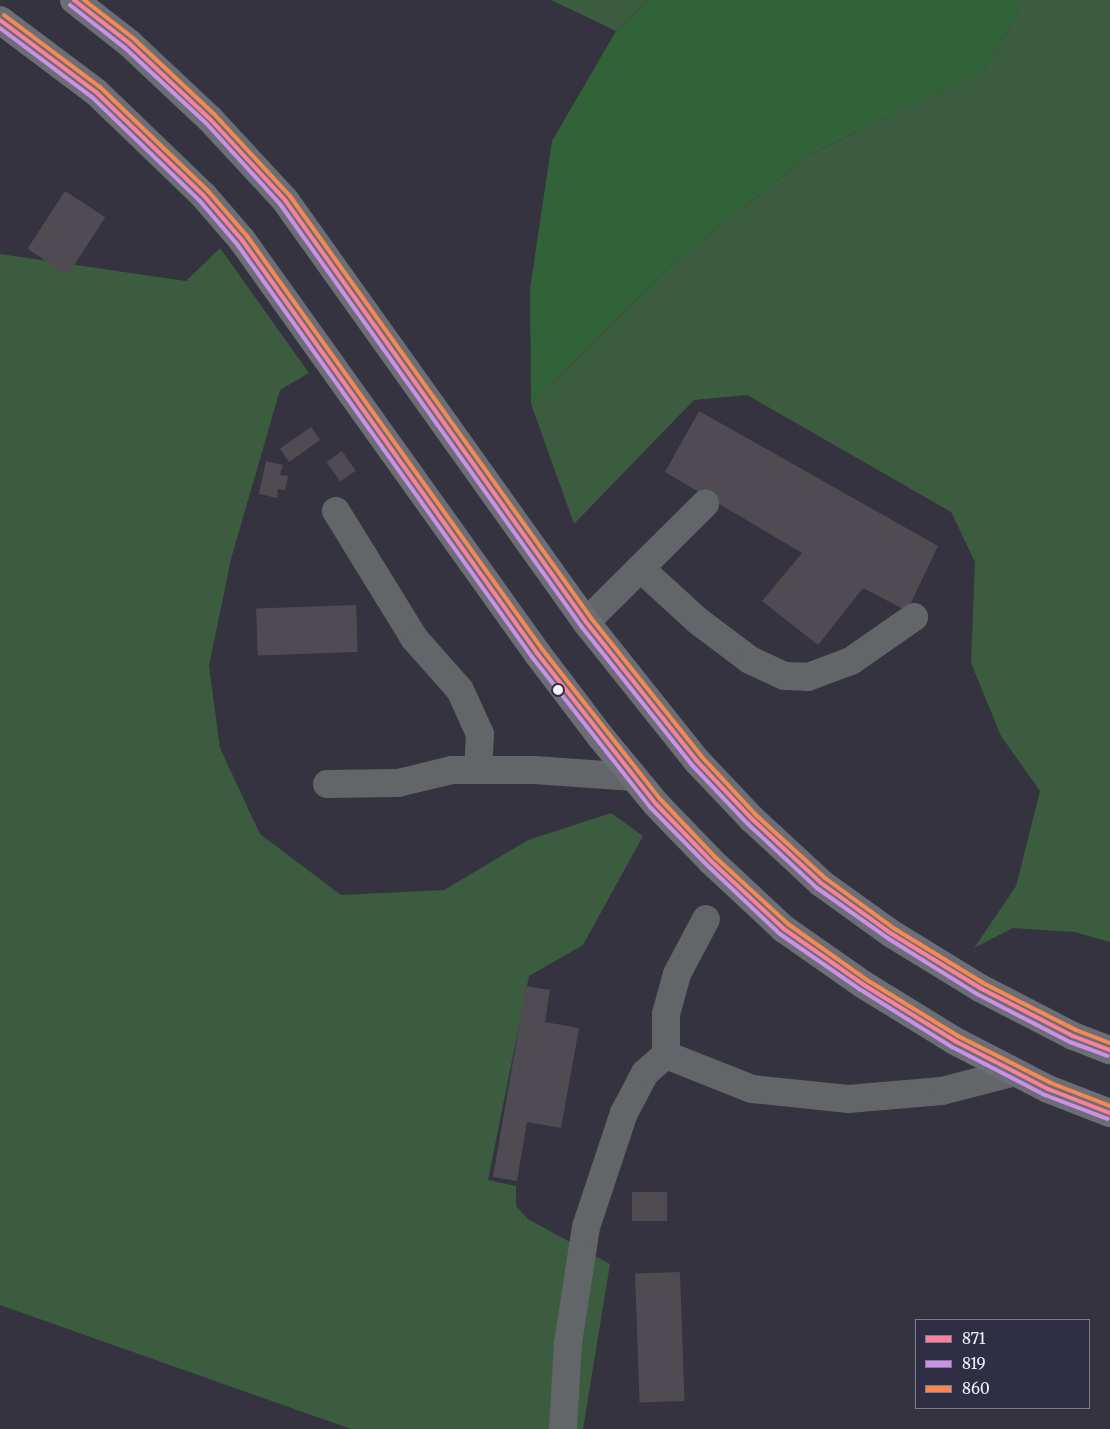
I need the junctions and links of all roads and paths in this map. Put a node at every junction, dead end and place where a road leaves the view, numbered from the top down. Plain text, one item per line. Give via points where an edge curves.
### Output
1 (74, 0) edge
2 (0, 20) edge
3 (704, 504) dead end
4 (336, 511) dead end
5 (640, 568) junction
6 (914, 617) dead end
7 (586, 622) junction
8 (478, 770) junction
9 (634, 778) junction
10 (327, 784) dead end
11 (706, 919) dead end
12 (1110, 1050) edge
13 (666, 1055) junction
14 (1015, 1072) junction
15 (1110, 1113) edge
16 (563, 1429) edge

1 - 7 main road via 129,43 210,119 285,200
2 - 9 main road via 96,92 204,196 242,240 537,654
3 - 5 lane
4 - 8 lane via 414,638 460,690 480,734
5 - 6 lane via 750,660 784,676 808,677 851,661
5 - 7 lane
7 - 12 main road via 697,761 752,819 821,883 892,934 980,988 1073,1036
8 - 9 lane via 573,772
8 - 10 lane via 452,770 398,783
9 - 14 main road via 711,862 784,929 864,985 955,1042
11 - 13 lane via 677,974 666,1014
13 - 14 lane via 752,1089 848,1099 942,1091
13 - 16 lane via 645,1073 624,1113 586,1228 568,1342
14 - 15 main road via 1048,1090

